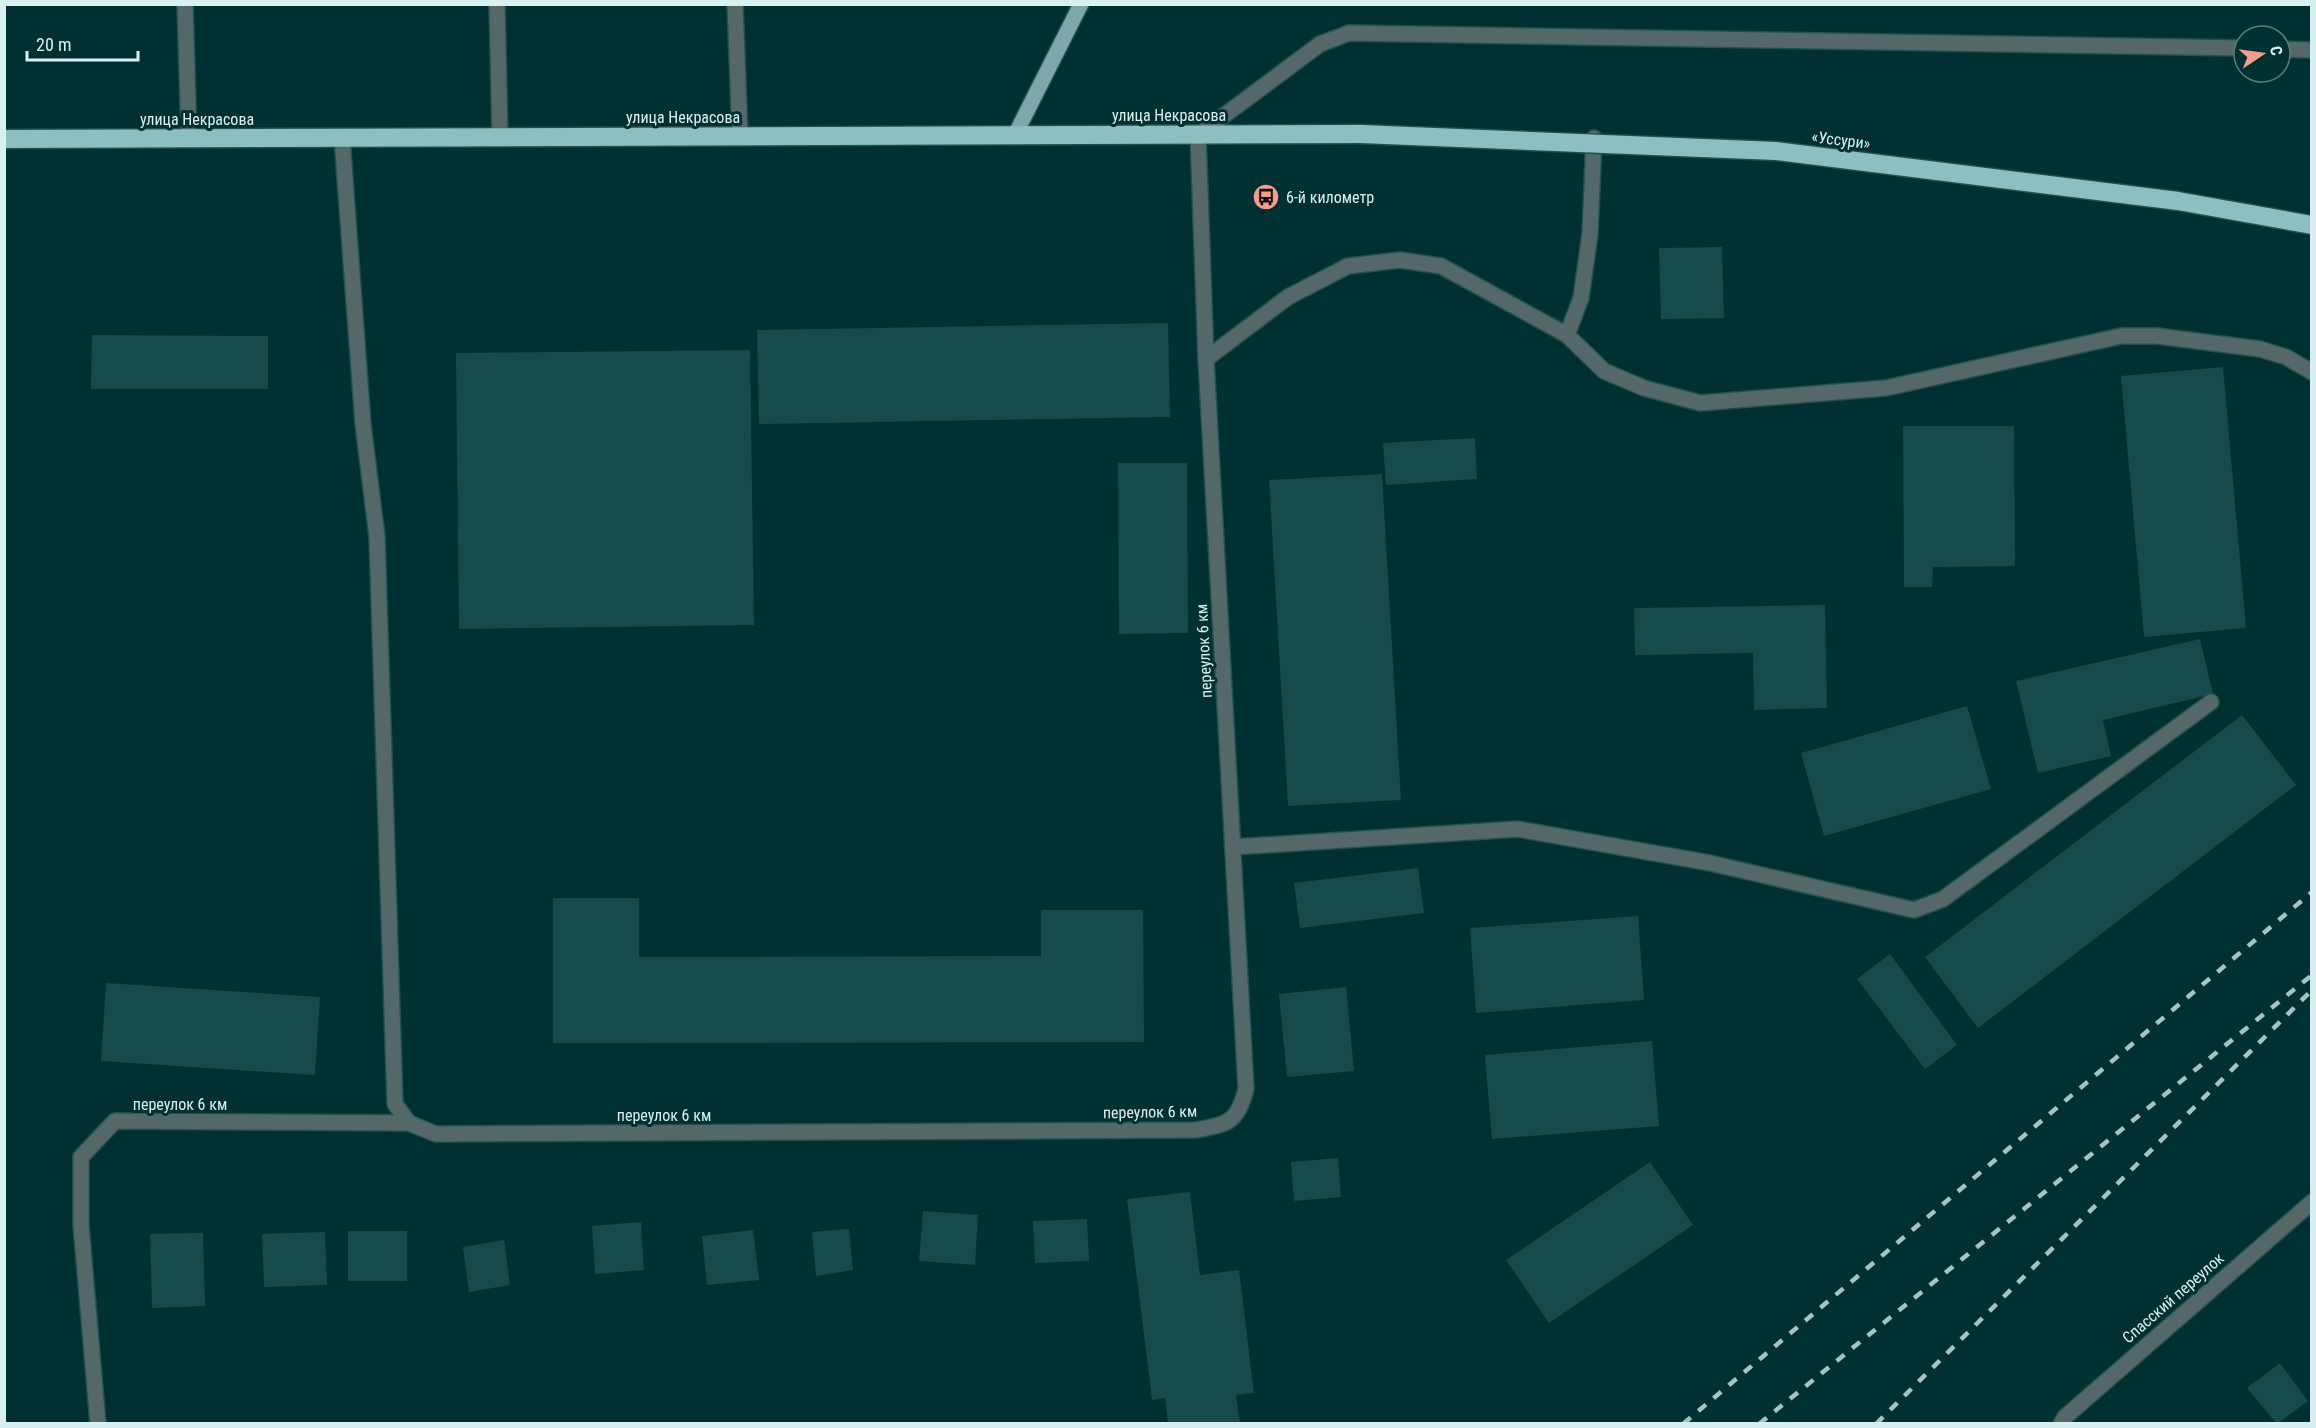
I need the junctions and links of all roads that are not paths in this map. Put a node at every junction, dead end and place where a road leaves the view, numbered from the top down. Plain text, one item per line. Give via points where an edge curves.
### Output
1 (185, 4) edge
2 (497, 4) edge
3 (735, 4) edge
4 (1081, 4) edge
5 (2232, 48) edge
6 (2292, 49) edge
7 (2312, 50) edge
8 (1361, 134) joint
9 (1016, 135) junction
10 (1198, 135) junction
11 (740, 136) junction
12 (342, 138) junction
13 (500, 138) junction
14 (1594, 138) dead end
15 (4, 139) edge
16 (189, 139) junction
17 (2312, 225) edge
18 (1567, 334) junction
19 (1206, 359) junction
20 (2312, 372) edge
21 (2211, 702) dead end
22 (1233, 847) junction
23 (409, 1123) junction
24 (2312, 1202) edge
25 (98, 1424) edge
26 (2061, 1424) edge

1 - 16 street
2 - 13 street
3 - 11 street
4 - 9 main road
5 - 10 street via 1349,33 1320,44
6 - 7 street
8 - 10 highway, улица Некрасова
8 - 17 highway, «Уссури», bridge via 1776,151 2178,201
9 - 10 highway, улица Некрасова
9 - 11 highway, улица Некрасова
10 - 19 street, переулок 6 км
11 - 13 highway, улица Некрасова
12 - 13 highway, улица Некрасова
12 - 16 highway, улица Некрасова
12 - 23 street via 363,424 377,537 395,1104
14 - 18 street via 1590,234 1581,298
15 - 16 highway, улица Некрасова
18 - 19 street via 1441,266 1400,260 1348,266 1338,271 1288,297
18 - 20 street via 1604,370 1644,388 1700,403 1886,388 2121,336 2157,336 2260,349 2286,357
19 - 22 street, переулок 6 км
21 - 22 street via 1943,899 1914,910 1710,863 1518,829
22 - 23 street, переулок 6 км via 1246,1089 1241,1108 1224,1125 1196,1130 435,1134
23 - 25 street, переулок 6 км via 115,1121 81,1157 81,1226
24 - 26 street, Спасский переулок via 2117,1370

